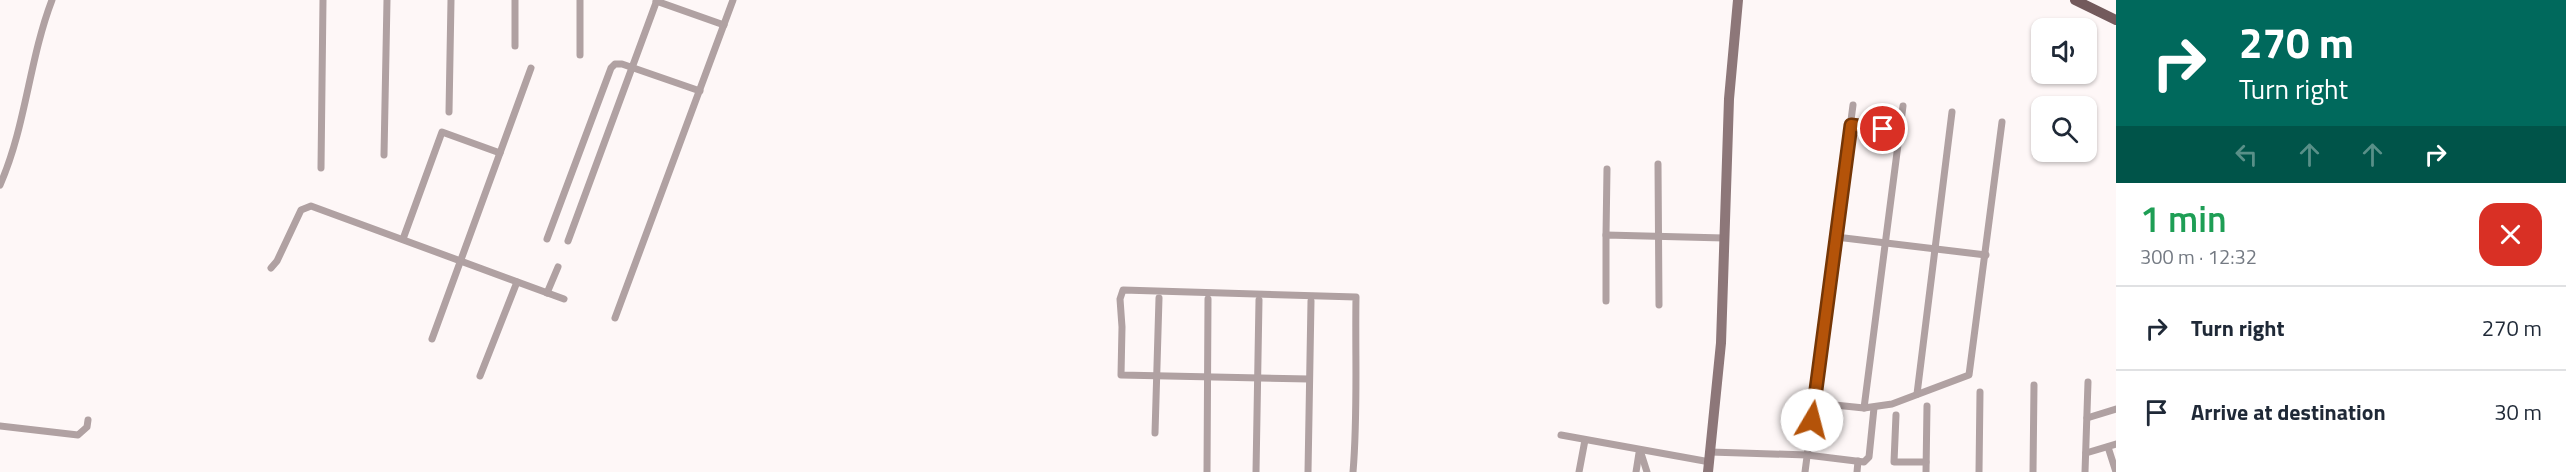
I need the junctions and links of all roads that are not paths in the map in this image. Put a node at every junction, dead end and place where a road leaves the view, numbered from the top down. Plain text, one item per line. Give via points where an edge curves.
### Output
1 (52, 0) edge
2 (323, 0) edge
3 (387, 0) edge
4 (451, 0) edge
5 (516, 0) edge
6 (580, 0) edge
7 (656, 0) edge
8 (734, 0) edge
9 (1738, 0) edge
10 (2075, 0) edge
11 (2090, 0) edge
12 (2116, 12) edge
13 (2116, 20) edge
14 (724, 25) junction
15 (514, 46) dead end
16 (579, 55) dead end
17 (632, 67) junction
18 (531, 68) dead end
19 (700, 91) junction
20 (1853, 105) dead end
21 (1903, 106) dead end
22 (448, 112) dead end
23 (1952, 112) dead end
24 (2002, 122) dead end
25 (1851, 125) junction
26 (1899, 130) junction
27 (500, 153) junction
28 (384, 155) dead end
29 (1658, 164) dead end
30 (321, 168) dead end
31 (1607, 169) dead end
32 (0, 185) edge
33 (1606, 235) junction
34 (1658, 236) junction
35 (1836, 237) junction
36 (1724, 238) junction
37 (403, 239) junction
38 (547, 239) dead end
39 (568, 242) dead end
40 (1885, 243) junction
41 (1936, 249) junction
42 (1986, 255) junction
43 (460, 260) junction
44 (558, 267) dead end
45 (271, 268) dead end
46 (517, 282) junction
47 (547, 293) junction
48 (1159, 298) dead end
49 (564, 299) dead end
50 (1208, 299) dead end
51 (1259, 300) dead end
52 (1311, 301) dead end
53 (1606, 301) dead end
54 (1659, 306) dead end
55 (615, 318) dead end
56 (432, 339) dead end
57 (480, 376) dead end
58 (1157, 376) junction
59 (1208, 377) junction
60 (1257, 378) junction
61 (1309, 379) junction
62 (2088, 382) dead end
63 (2034, 386) dead end
64 (1980, 392) dead end
65 (1917, 394) junction
66 (1815, 403) junction
67 (1927, 406) dead end
68 (1864, 408) junction
69 (1874, 408) junction
70 (2116, 409) edge
71 (1896, 415) dead end
72 (2087, 418) junction
73 (87, 420) dead end
74 (0, 426) edge
75 (1155, 433) dead end
76 (1562, 435) dead end
77 (1585, 440) junction
78 (2112, 446) edge
79 (1640, 450) junction
80 (2086, 453) junction
81 (1807, 455) junction
82 (1858, 461) junction
83 (1709, 462) edge
84 (1886, 462) dead end
85 (1894, 462) junction
86 (1926, 462) junction
87 (1207, 472) edge
88 (1256, 472) edge
89 (1308, 472) edge
90 (1353, 472) edge
91 (1580, 472) edge
92 (1636, 472) edge
93 (1647, 472) edge
94 (1805, 472) edge
95 (1857, 472) edge
96 (1926, 472) edge
97 (1979, 472) edge
98 (2033, 472) edge
99 (2085, 472) edge
100 (2116, 472) edge

1 - 32 street via 41,30 20,128
2 - 30 street
3 - 28 street
4 - 22 street
5 - 15 street
6 - 16 street
7 - 14 street
7 - 17 street
8 - 14 street
9 - 36 main road via 1729,99
10 - 13 main road
11 - 12 main road
14 - 19 street
17 - 19 street
17 - 38 street via 618,63 611,69
17 - 39 street
18 - 27 street
19 - 55 street
20 - 25 street
21 - 26 street
23 - 41 street
24 - 42 street
25 - 26 street
25 - 35 street
26 - 40 street
27 - 37 street via 442,132
27 - 43 street
29 - 34 street
31 - 33 street
33 - 34 street
33 - 53 street
34 - 36 street
34 - 54 street
35 - 40 street
35 - 66 street
36 - 83 main road via 1721,343
37 - 43 street
37 - 45 street via 306,206
40 - 41 street
40 - 68 street
41 - 42 street
41 - 65 street
42 - 65 street via 1970,375
43 - 46 street
43 - 56 street
44 - 47 street
46 - 47 street
46 - 57 street
47 - 49 street
48 - 58 street
50 - 59 street
51 - 60 street
52 - 61 street
58 - 59 street
58 - 75 street
58 - 90 street via 1120,375 1123,290 1356,297
59 - 60 street
59 - 87 street
60 - 61 street
60 - 88 street
61 - 89 street
62 - 72 street
63 - 98 street
64 - 97 street
65 - 69 street
66 - 68 street
66 - 81 street
67 - 86 street
68 - 69 street
69 - 82 street via 1869,457
70 - 72 street
71 - 85 street
72 - 80 street
73 - 74 street via 87,427 78,435
76 - 77 street
77 - 79 street
77 - 91 street
78 - 80 street
78 - 100 street
79 - 83 street
79 - 92 street
79 - 93 street
80 - 99 street
81 - 82 street
81 - 83 street
81 - 94 street
82 - 95 street
84 - 85 street
85 - 86 street
86 - 96 street

